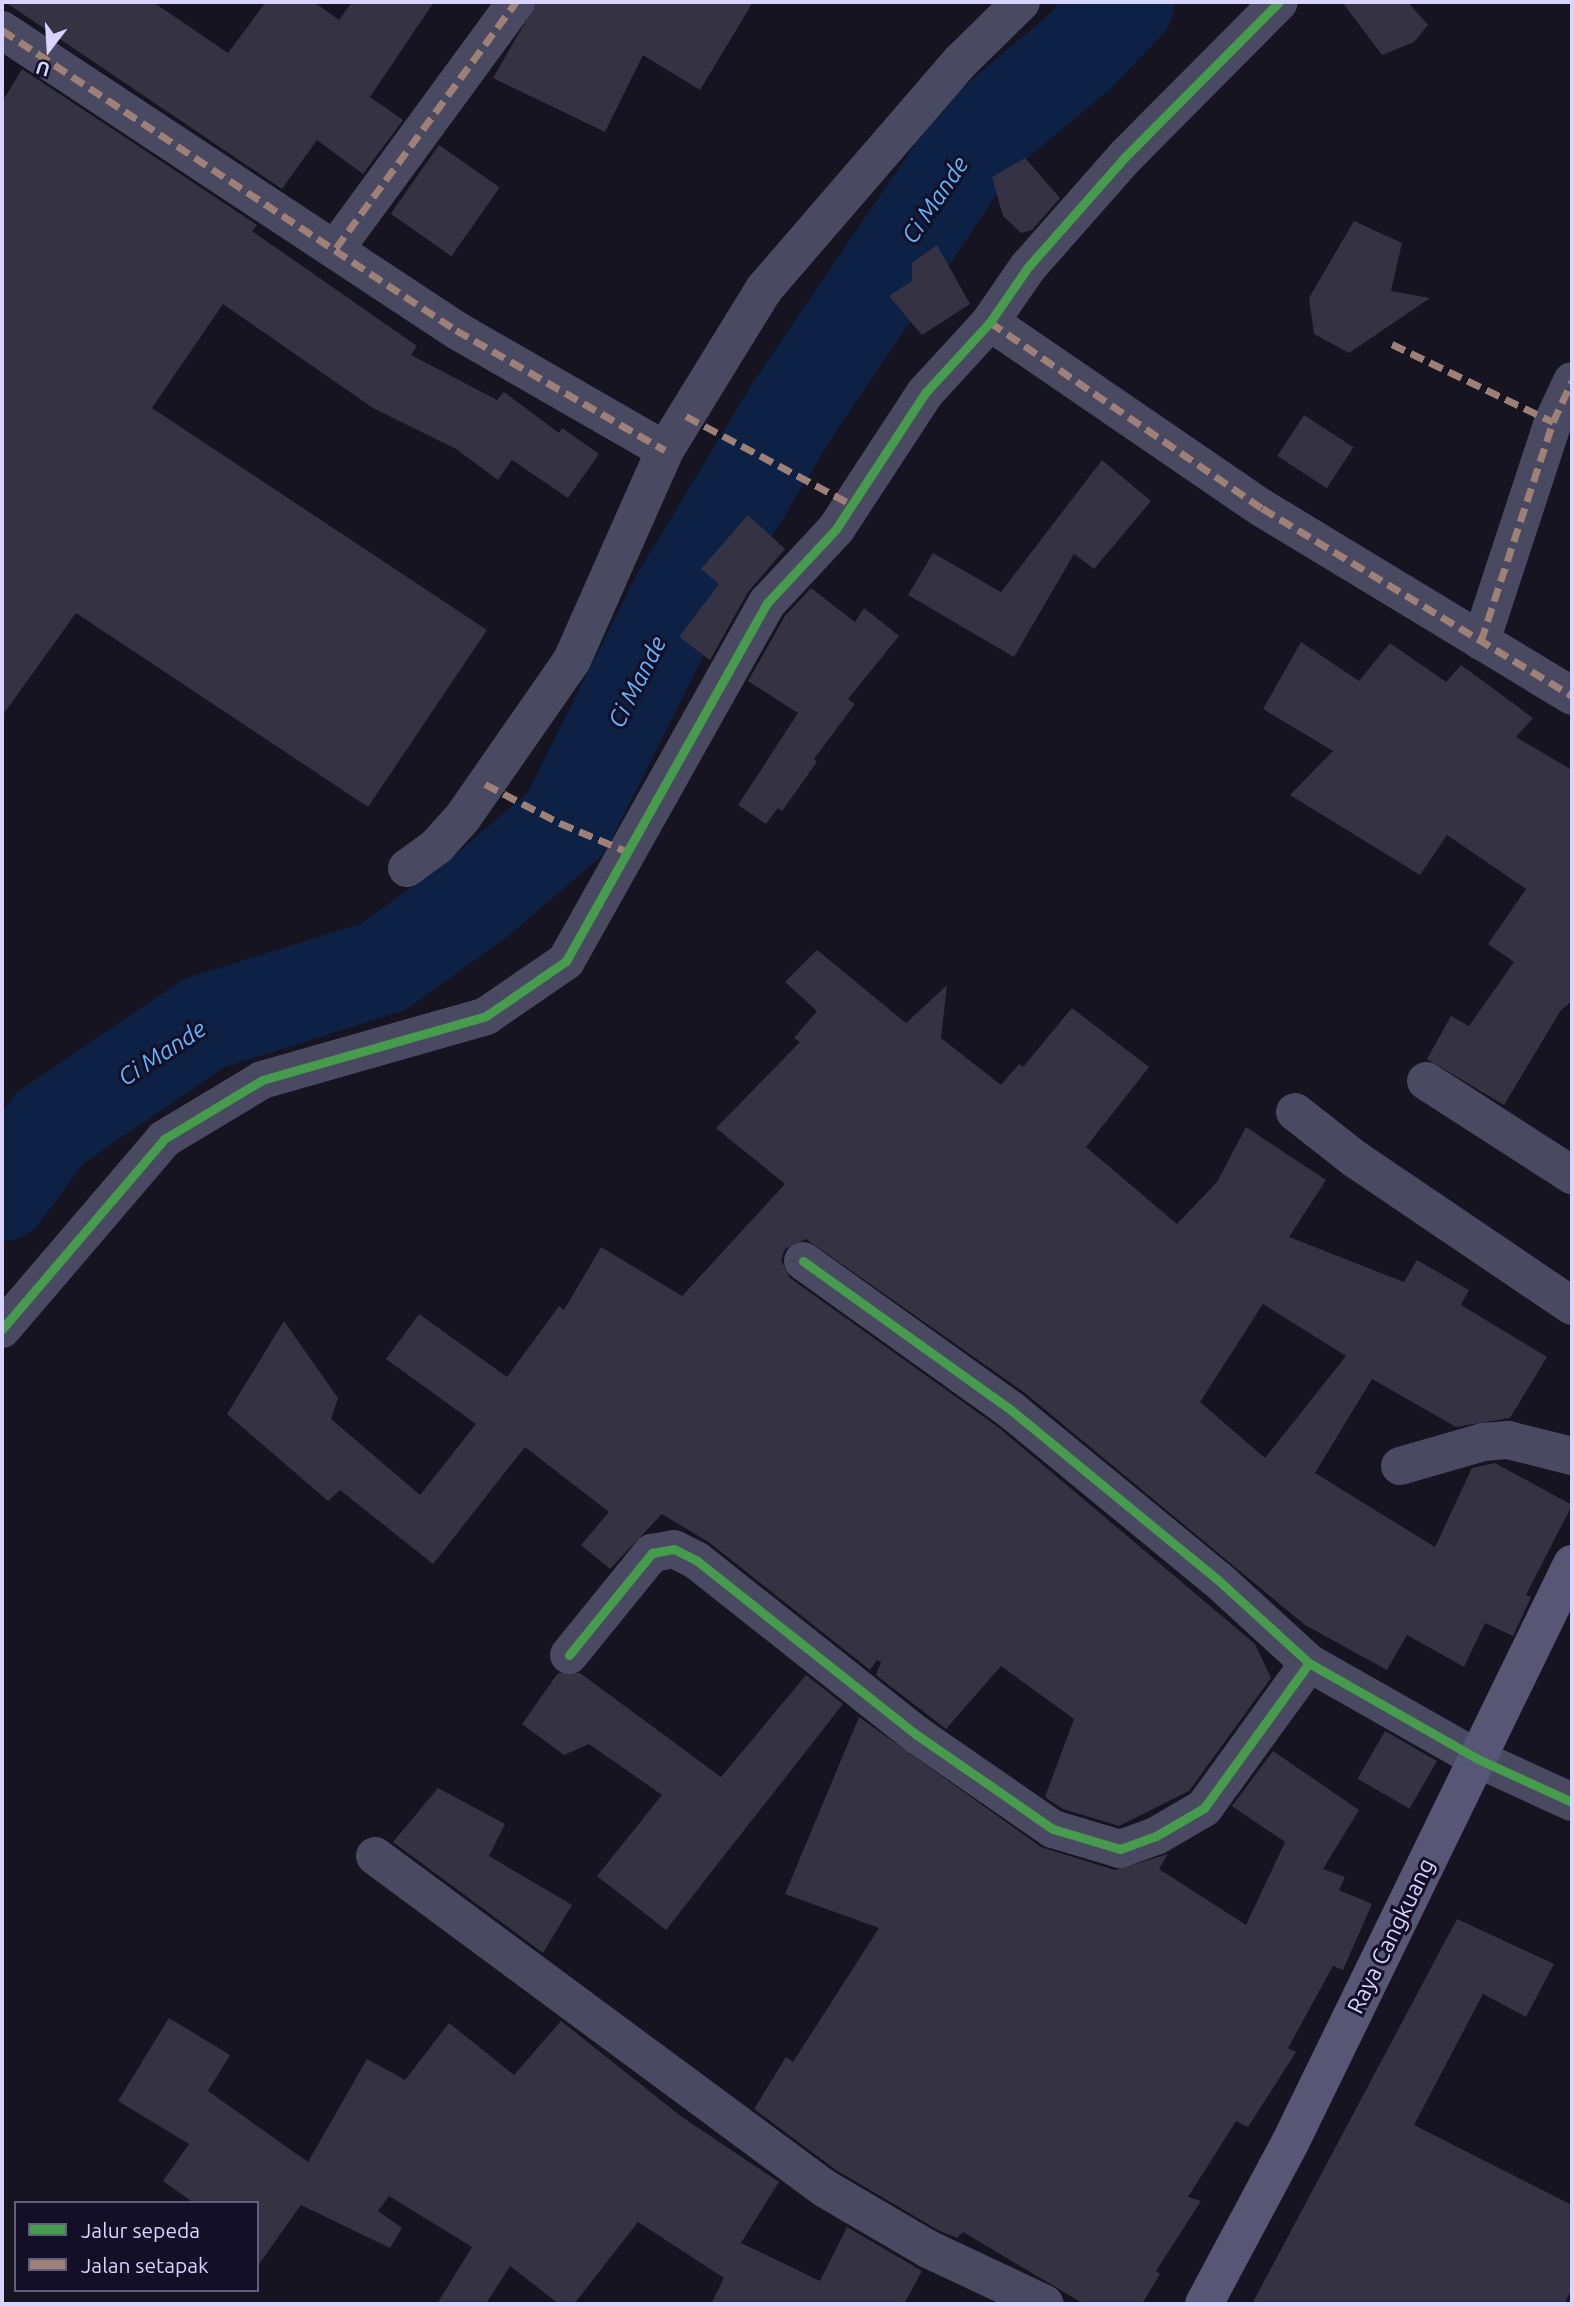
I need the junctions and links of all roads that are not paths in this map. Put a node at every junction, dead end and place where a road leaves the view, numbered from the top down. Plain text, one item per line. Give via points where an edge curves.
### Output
1 (516, 2) edge
2 (1021, 2) edge
3 (1279, 2) edge
4 (2, 30) edge
5 (336, 248) junction
6 (990, 322) junction
7 (1572, 381) edge
8 (665, 450) junction
9 (1481, 641) junction
10 (1572, 696) edge
11 (407, 868) dead end
12 (1426, 1081) dead end
13 (1295, 1112) dead end
14 (1572, 1175) edge
15 (803, 1261) dead end
16 (1572, 1306) edge
17 (2, 1329) edge
18 (1572, 1456) edge
19 (1400, 1466) dead end
20 (1572, 1564) edge
21 (569, 1655) dead end
22 (1309, 1663) junction
23 (1478, 1759) junction
24 (1572, 1802) edge
25 (375, 1856) dead end
26 (1045, 2304) edge
27 (1204, 2304) edge

1 - 5 street
2 - 8 street via 961,61 764,289
3 - 6 street via 1125,157 1028,267
4 - 5 street
5 - 8 street via 456,330
6 - 9 street via 1262,508
6 - 17 street via 925,393 836,529 754,622 742,653 566,961 486,1016 262,1080 164,1139
7 - 9 street via 1553,422
8 - 11 street via 572,660 463,817
9 - 10 street
12 - 14 street
13 - 16 street via 1355,1160
15 - 22 street via 1011,1410 1217,1579
18 - 19 street via 1508,1440 1483,1442
20 - 23 main road, Raya Cangkuang
21 - 22 street via 652,1553 674,1549 696,1560 917,1735 1053,1829 1120,1849 1156,1836 1204,1808
22 - 23 street
23 - 24 street
23 - 27 main road, Raya Cangkuang via 1290,2143
25 - 26 street via 824,2188 928,2249

